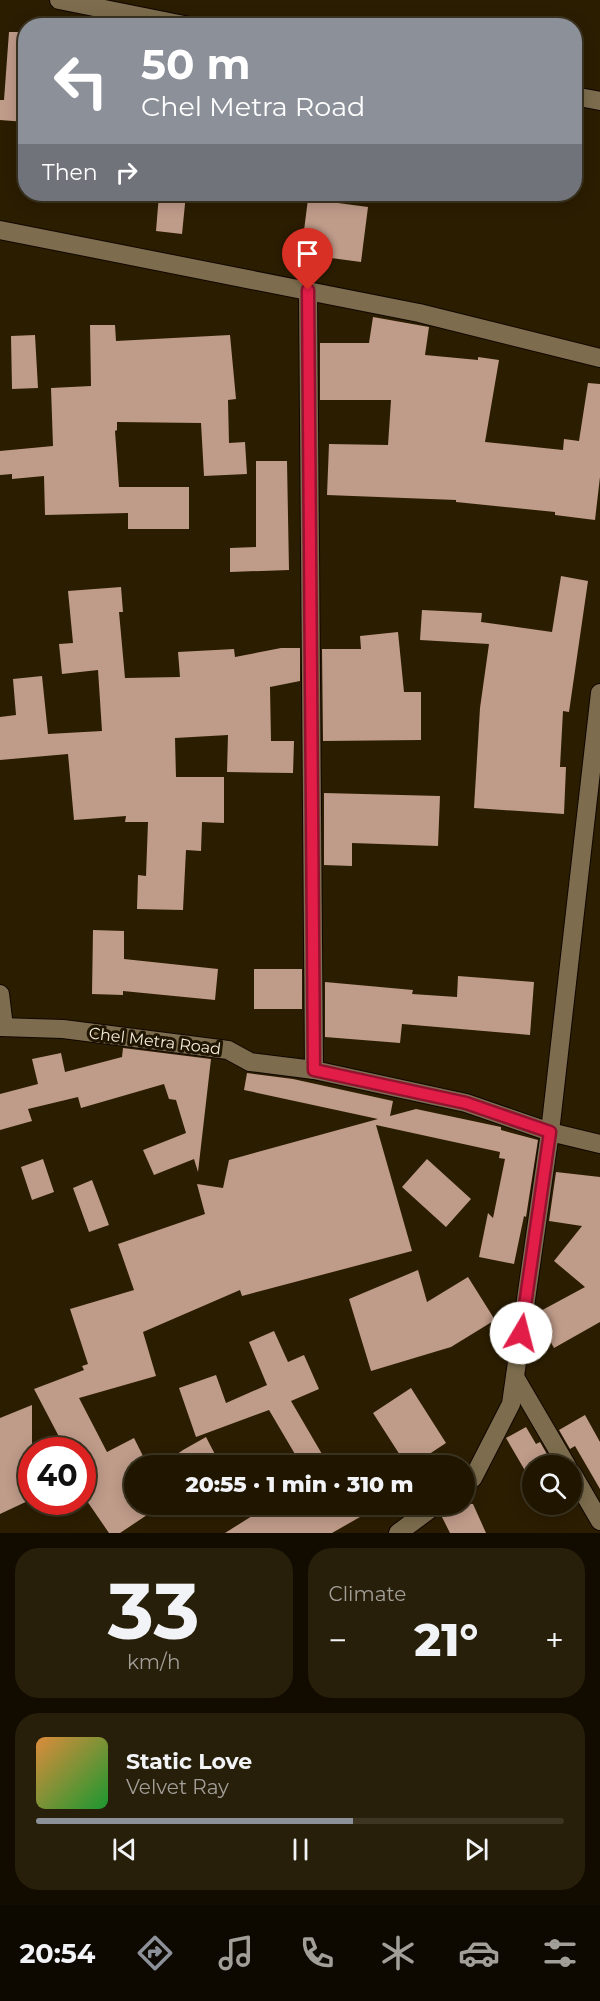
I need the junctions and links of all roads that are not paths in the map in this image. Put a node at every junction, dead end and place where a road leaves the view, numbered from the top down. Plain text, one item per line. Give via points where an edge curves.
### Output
1 (58, 0) edge
2 (149, 18) edge
3 (582, 97) edge
4 (600, 100) edge
5 (0, 230) edge
6 (308, 290) junction
7 (600, 358) edge
8 (600, 693) edge
9 (0, 994) edge
10 (2, 1027) edge
11 (314, 1070) junction
12 (550, 1132) junction
13 (600, 1144) edge
14 (514, 1377) junction
15 (560, 1455) edge
16 (475, 1474) edge
17 (582, 1490) edge
18 (422, 1515) edge
19 (600, 1521) edge
20 (398, 1533) edge

1 - 2 street
3 - 4 street
5 - 6 street
6 - 7 street
6 - 11 street
8 - 12 street
9 - 10 street
10 - 11 street, Chel Metra Road via 63,1029 228,1050 250,1062
11 - 12 street, Chel Metra Road via 466,1103
12 - 13 street, Chel Metra Road
12 - 14 street
14 - 15 street
14 - 16 street via 511,1404
17 - 19 street
18 - 20 street

